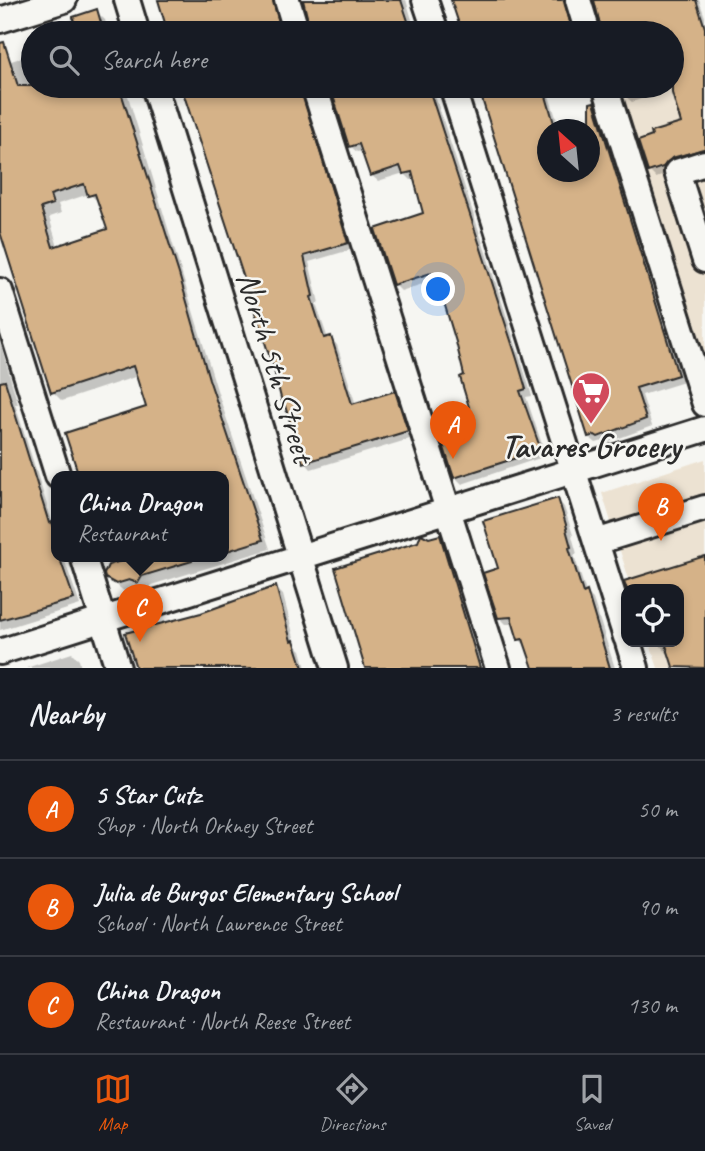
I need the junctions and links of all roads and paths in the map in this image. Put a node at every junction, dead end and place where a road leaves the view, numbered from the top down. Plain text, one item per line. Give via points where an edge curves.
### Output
1 (64, 0) edge
2 (127, 0) edge
3 (287, 0) edge
4 (425, 0) edge
5 (578, 0) edge
6 (0, 20) edge
7 (133, 21) edge
8 (294, 21) edge
9 (432, 21) edge
10 (584, 21) edge
11 (158, 98) edge
12 (318, 98) edge
13 (456, 98) edge
14 (609, 98) edge
15 (705, 163) edge
16 (705, 260) edge
17 (0, 291) edge
18 (705, 404) edge
19 (705, 429) edge
20 (572, 470) junction
21 (56, 471) edge
22 (705, 508) edge
23 (450, 510) junction
24 (596, 542) junction
25 (300, 557) junction
26 (85, 562) edge
27 (103, 620) junction
28 (621, 620) edge
29 (629, 647) edge
30 (0, 652) edge
31 (118, 668) edge
32 (335, 668) edge
33 (498, 668) edge
34 (636, 668) edge

1 - 6 street
2 - 7 street
3 - 8 street
4 - 9 street
5 - 10 street
11 - 25 street, North 5th Street
12 - 23 street
13 - 20 street
14 - 18 street
15 - 16 street via 677,173
17 - 21 street
19 - 20 street
20 - 23 street
20 - 24 street
22 - 24 street
23 - 25 street
23 - 33 street
24 - 28 street
25 - 27 street
25 - 32 street, North 5th Street
26 - 27 street
27 - 30 street
27 - 31 street
29 - 34 street

